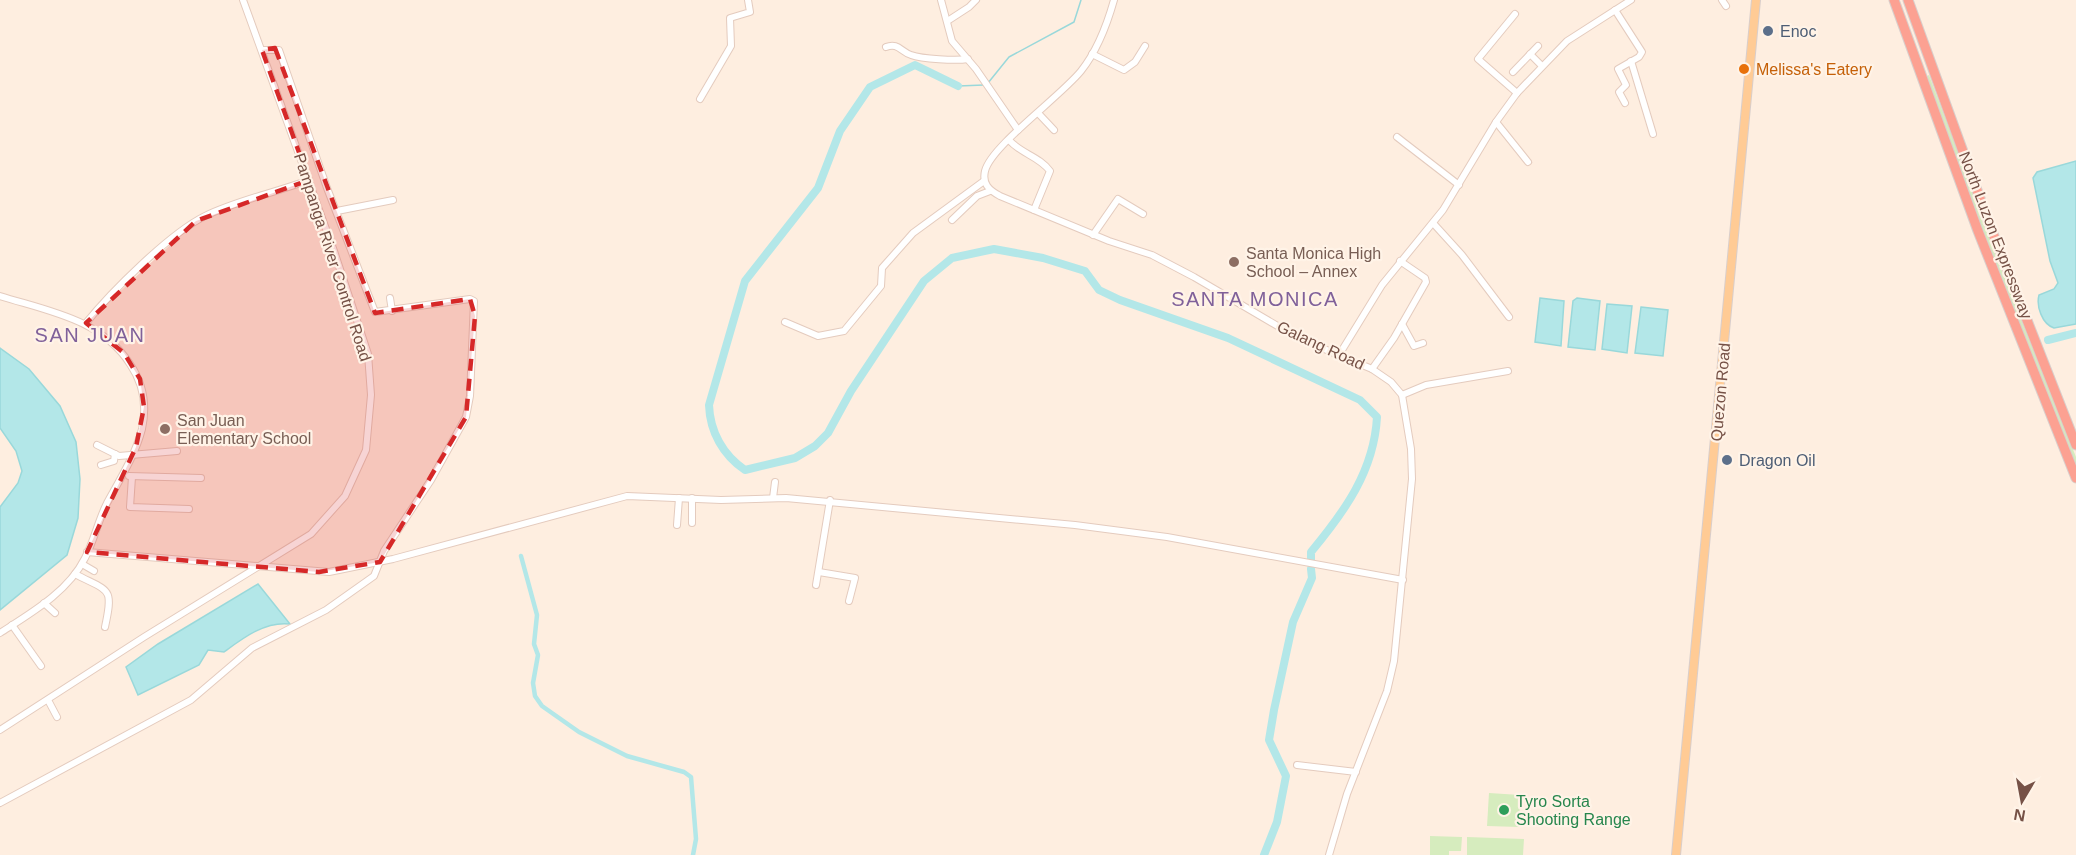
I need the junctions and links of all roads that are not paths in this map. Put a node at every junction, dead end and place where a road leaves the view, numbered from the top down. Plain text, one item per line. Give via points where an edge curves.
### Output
1 (243, 0) edge
2 (748, 0) edge
3 (941, 0) edge
4 (975, 0) edge
5 (1113, 0) edge
6 (1631, 0) edge
7 (1756, 0) edge
8 (1892, 0) edge
9 (1910, 0) edge
10 (1615, 10) junction
11 (1515, 14) dead end
12 (949, 21) junction
13 (1145, 46) dead end
14 (1538, 46) dead end
15 (886, 47) dead end
16 (262, 50) junction
17 (1092, 54) junction
18 (1530, 54) junction
19 (968, 59) junction
20 (1631, 60) junction
21 (1542, 66) junction
22 (1513, 72) dead end
23 (1517, 93) junction
24 (700, 99) dead end
25 (1625, 103) dead end
26 (1038, 113) junction
27 (1496, 122) junction
28 (1018, 130) junction
29 (1054, 130) dead end
30 (1653, 134) dead end
31 (1397, 137) dead end
32 (1009, 140) junction
33 (1528, 162) dead end
34 (309, 180) junction
35 (984, 181) junction
36 (1459, 185) junction
37 (990, 191) junction
38 (393, 200) dead end
39 (1034, 210) junction
40 (336, 211) junction
41 (1143, 214) dead end
42 (952, 220) dead end
43 (1433, 223) junction
44 (1093, 235) junction
45 (1400, 261) junction
46 (0, 296) edge
47 (390, 298) dead end
48 (392, 311) junction
49 (1509, 317) dead end
50 (785, 322) dead end
51 (86, 323) junction
52 (1402, 324) junction
53 (1422, 343) dead end
54 (1339, 355) junction
55 (1372, 369) junction
56 (1508, 371) dead end
57 (1402, 395) junction
58 (97, 445) dead end
59 (2076, 445) edge
60 (177, 451) dead end
61 (115, 454) junction
62 (132, 455) junction
63 (100, 465) dead end
64 (123, 475) junction
65 (132, 477) junction
66 (201, 478) dead end
67 (2076, 478) edge
68 (775, 482) dead end
69 (679, 498) junction
70 (692, 498) junction
71 (773, 498) junction
72 (830, 500) junction
73 (189, 509) dead end
74 (692, 523) dead end
75 (677, 525) dead end
76 (87, 552) junction
77 (380, 562) junction
78 (82, 564) junction
79 (259, 566) junction
80 (94, 571) dead end
81 (819, 572) junction
82 (75, 574) junction
83 (1403, 580) junction
84 (816, 585) dead end
85 (849, 601) dead end
86 (44, 603) junction
87 (55, 613) dead end
88 (12, 625) junction
89 (105, 627) dead end
90 (0, 633) edge
91 (41, 666) dead end
92 (48, 700) junction
93 (57, 717) dead end
94 (0, 730) edge
95 (1297, 765) dead end
96 (1356, 772) junction
97 (0, 802) edge
98 (1329, 855) edge
99 (1676, 855) edge

1 - 16 street, Pampanga River Control Road
2 - 24 street via 750,12 730,18 731,46
3 - 12 street
4 - 12 street
5 - 17 street
6 - 10 street
7 - 99 main road, Quezon Road
8 - 67 highway, North Luzon Expressway
9 - 59 highway, North Luzon Expressway via 1943,99
10 - 20 street via 1642,52
10 - 21 street via 1567,40
11 - 23 street via 1478,59
12 - 19 street via 952,41
13 - 17 street via 1135,62 1124,70
14 - 18 street
15 - 19 street via 902,48 915,56
16 - 34 street, Pampanga River Control Road
16 - 40 street via 279,50
17 - 26 street via 1066,88
18 - 21 street
18 - 22 street
19 - 28 street
20 - 25 street via 1615,71 1626,85 1619,92
20 - 30 street
21 - 23 street
23 - 27 street
26 - 28 street
26 - 29 street
27 - 33 street
27 - 36 street
28 - 32 street
31 - 36 street
32 - 35 street via 988,164
32 - 39 street via 1050,171
34 - 51 street via 230,206 190,225
34 - 79 street, Pampanga River Control Road via 368,354 372,386 369,434 345,496 323,523 302,541
35 - 37 street
35 - 50 street via 913,233 882,268 881,286 844,331 818,336
36 - 43 street
37 - 39 street, Galang Road
37 - 42 street via 977,196
38 - 40 street
39 - 44 street, Galang Road
40 - 48 street via 375,312
41 - 44 street via 1118,199
43 - 45 street
43 - 49 street
44 - 54 street, Galang Road via 1152,255 1298,338
45 - 52 street via 1426,282
45 - 54 street
46 - 51 street
47 - 48 street
48 - 77 street via 474,301 471,396 466,417 452,443
51 - 62 street via 122,350 138,375 143,421
52 - 53 street via 1414,346
52 - 55 street
54 - 55 street, Galang Road
55 - 57 street, Galang Road
56 - 57 street via 1426,385
57 - 83 street via 1412,479
58 - 61 street
60 - 62 street
61 - 62 street
61 - 63 street via 114,461
62 - 64 street
64 - 65 street
64 - 76 street
65 - 66 street
65 - 73 street via 130,507
68 - 71 street
69 - 70 street
69 - 75 street
69 - 77 street via 627,496
70 - 71 street
70 - 74 street
71 - 72 street
72 - 81 street
72 - 83 street via 1167,537
76 - 78 street
76 - 79 street
77 - 79 street via 319,572
77 - 97 street via 367,582 326,610 252,648 191,700
78 - 80 street
78 - 82 street
79 - 92 street, Pampanga River Control Road
81 - 84 street
81 - 85 street via 855,578
82 - 86 street
82 - 89 street via 108,592 111,599
83 - 96 street via 1388,691
86 - 87 street
86 - 88 street
88 - 90 street
88 - 91 street
92 - 93 street
92 - 94 street, Pampanga River Control Road
95 - 96 street
96 - 98 street

